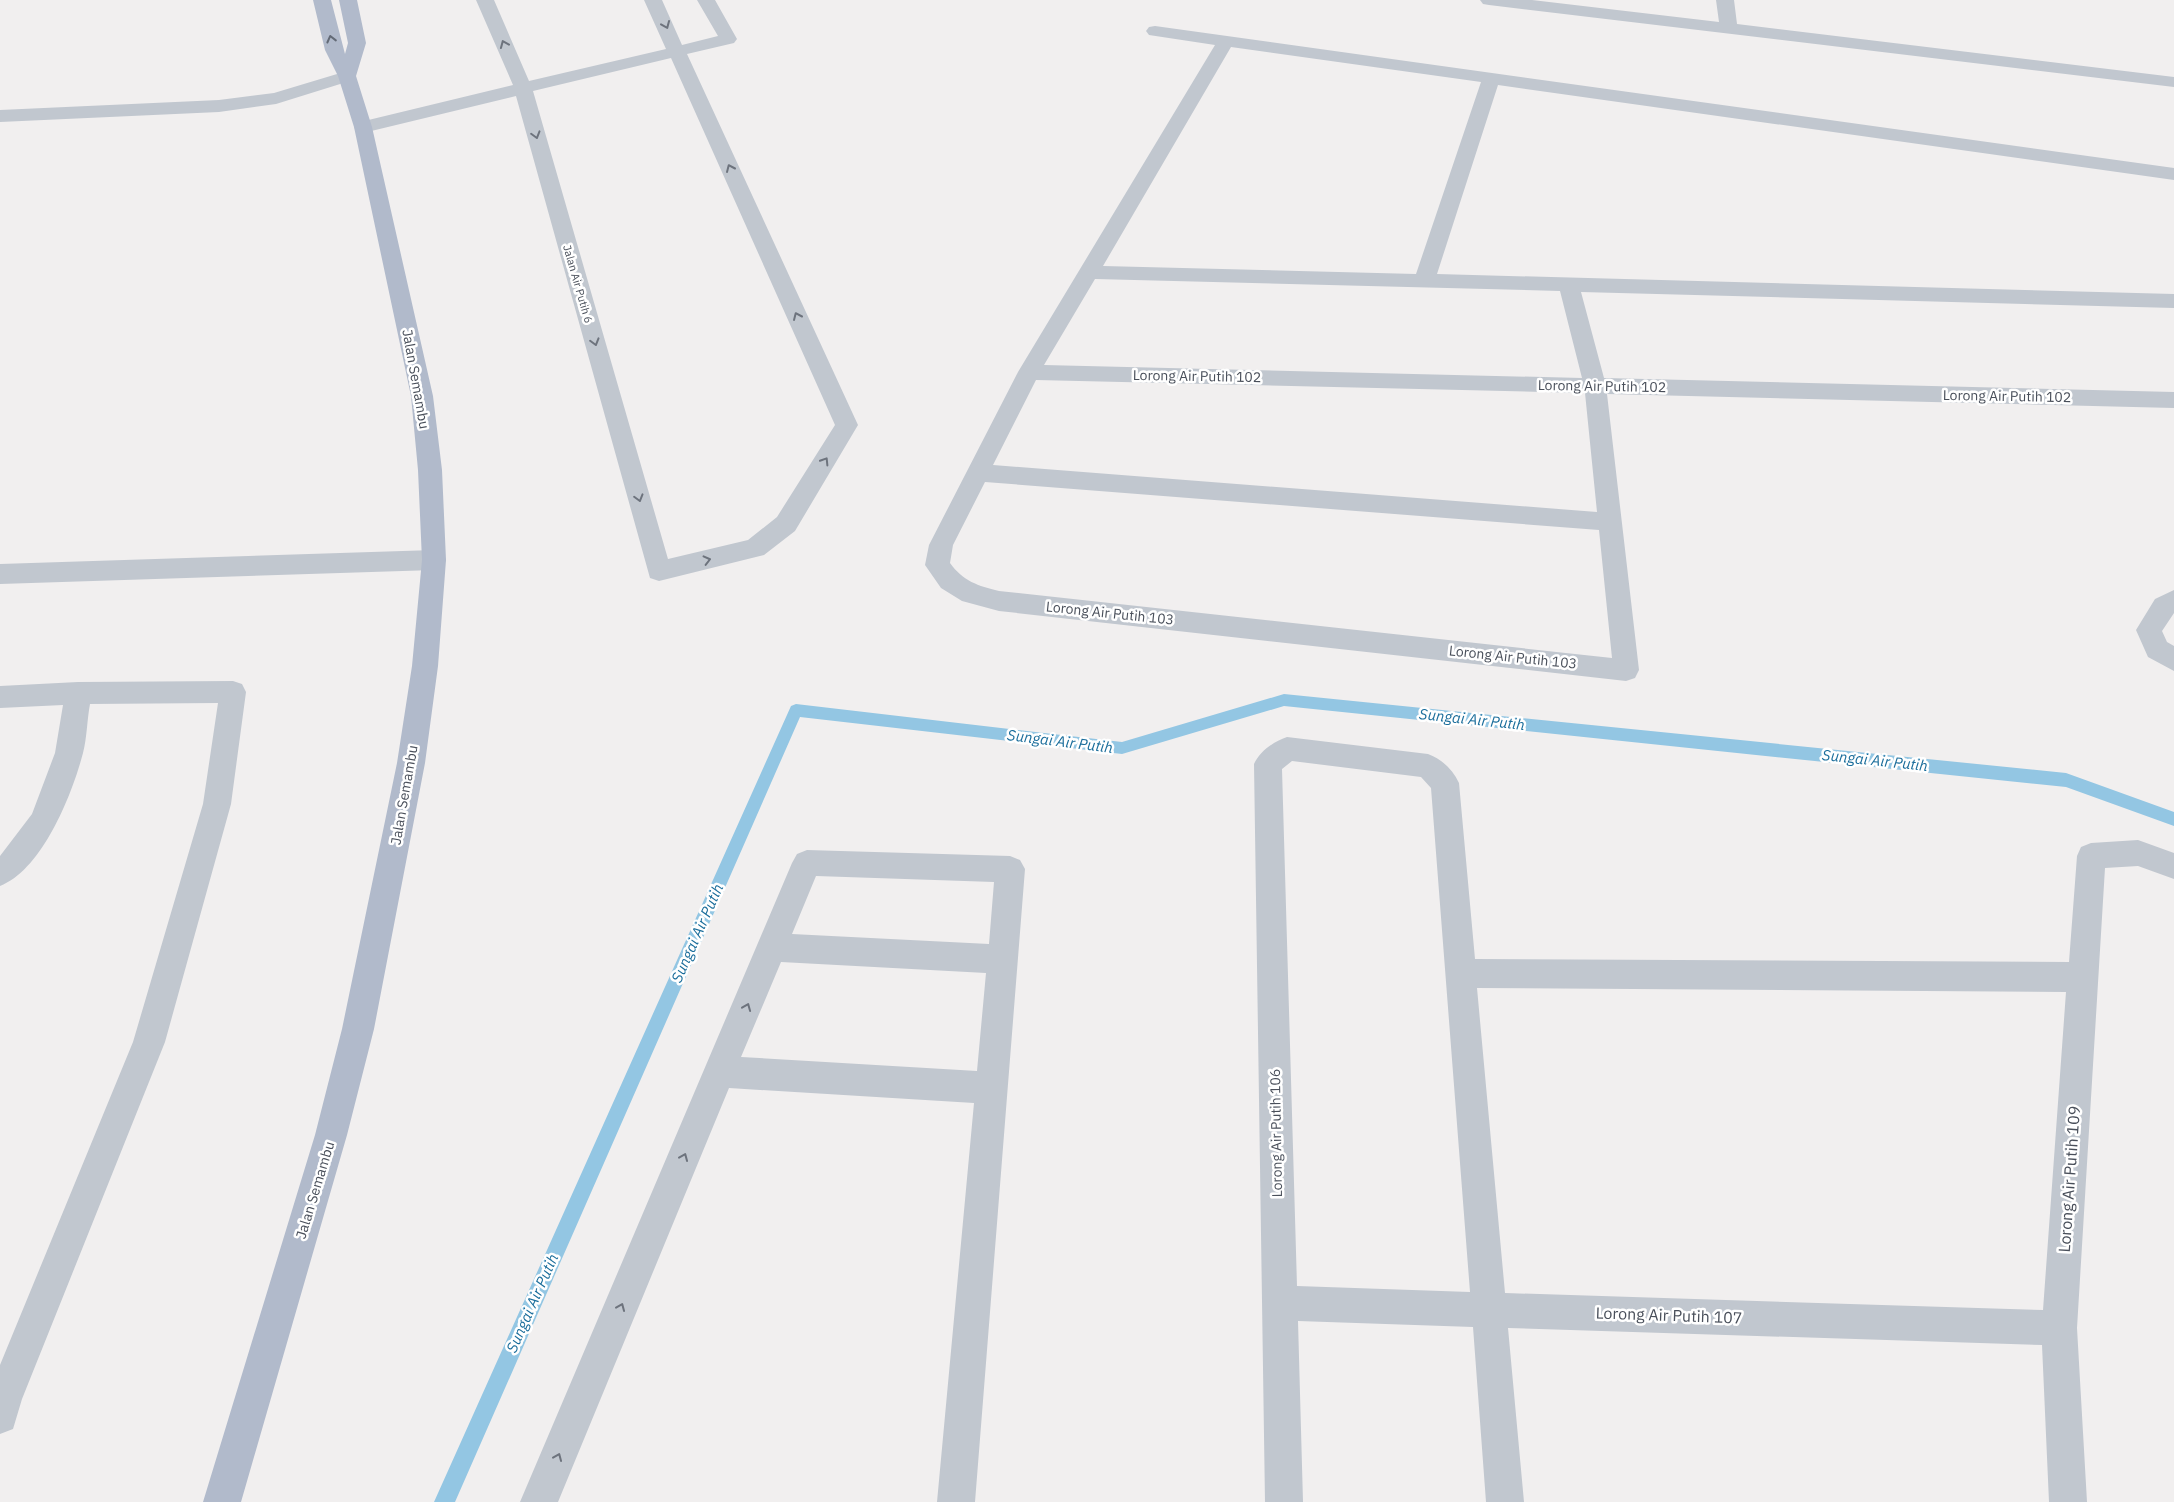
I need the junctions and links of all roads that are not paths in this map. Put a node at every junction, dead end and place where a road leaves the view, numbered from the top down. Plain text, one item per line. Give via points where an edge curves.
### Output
1 (322, 0) edge
2 (348, 0) edge
3 (485, 0) edge
4 (653, 0) edge
5 (706, 0) edge
6 (1489, 0) edge
7 (1725, 0) edge
8 (1729, 29) junction
9 (1155, 31) dead end
10 (1226, 41) junction
11 (677, 51) junction
12 (347, 76) junction
13 (1491, 78) junction
14 (2174, 82) edge
15 (523, 88) junction
16 (0, 116) edge
17 (363, 127) junction
18 (2174, 174) edge
19 (1090, 272) junction
20 (1424, 282) junction
21 (1569, 286) junction
22 (2174, 301) edge
23 (1029, 372) junction
24 (1595, 386) junction
25 (2174, 400) edge
26 (978, 473) junction
27 (1610, 522) junction
28 (434, 560) junction
29 (0, 574) edge
30 (2174, 600) edge
31 (2174, 660) edge
32 (78, 693) junction
33 (0, 696) edge
34 (2174, 866) edge
35 (0, 873) edge
36 (772, 946) junction
37 (1002, 959) junction
38 (1461, 973) junction
39 (2083, 977) junction
40 (720, 1072) junction
41 (991, 1088) junction
42 (1279, 1304) junction
43 (1489, 1309) junction
44 (2060, 1328) junction
45 (0, 1416) edge
46 (222, 1502) edge
47 (540, 1502) edge
48 (956, 1502) edge
49 (1284, 1502) edge
50 (1505, 1502) edge
51 (2068, 1502) edge

12 -> 1 main road, Jalan Semambu via 334,50
2 - 12 main road via 358,43
15 -> 3 street, Jalan Air Putih 6
4 -> 11 street
5 - 11 street via 728,39
6 - 8 street
7 - 8 street
8 - 14 street
9 - 10 street
10 - 13 street
10 - 19 street, Lorong Air Putih 103
11 - 15 street
15 -> 11 street, Jalan Air Putih 6 via 659,571 755,548 786,524 847,425
12 - 16 street via 276,98 219,106
12 - 17 main road, Jalan Semambu
13 - 18 street
13 - 20 street
15 - 17 street
17 - 28 main road, Jalan Semambu via 422,396 430,470
19 - 20 street
19 - 23 street, Lorong Air Putih 103
20 - 21 street
21 - 22 street
21 - 24 street
23 - 24 street, Lorong Air Putih 102
23 - 26 street, Lorong Air Putih 103
24 - 25 street, Lorong Air Putih 102
24 - 27 street
26 - 27 street
26 - 27 street, Lorong Air Putih 103 via 941,545 937,565 948,582 970,595 1009,602 1626,670
28 - 29 street
28 - 46 main road, Jalan Semambu via 426,666 411,763 358,1029 332,1135
30 - 31 street via 2164,606 2148,630 2157,649
32 - 33 street
32 - 35 street via 69,753 44,821 9,867
32 - 45 street via 233,692 217,804 149,1042 8,1389
34 - 39 street, Lorong Air Putih 109 via 2138,853 2091,856
36 - 37 street
36 - 37 street via 807,863 1010,868
40 -> 36 street
37 - 41 street
38 - 39 street
38 - 42 street, Lorong Air Putih 106 via 1445,783 1428,766 1287,749 1268,764
38 - 43 street
39 - 44 street, Lorong Air Putih 109
40 - 41 street
47 -> 40 street
41 - 48 street
42 - 43 street, Lorong Air Putih 107
42 - 49 street, Lorong Air Putih 106
43 - 44 street, Lorong Air Putih 107
43 - 50 street
44 - 51 street, Lorong Air Putih 109

